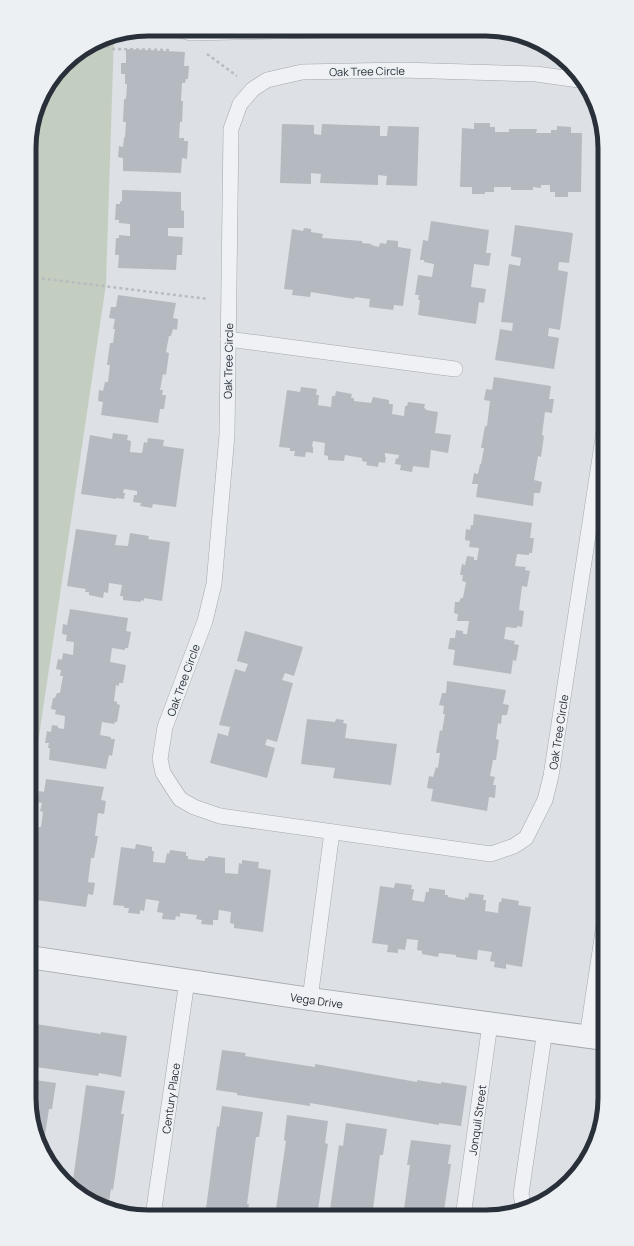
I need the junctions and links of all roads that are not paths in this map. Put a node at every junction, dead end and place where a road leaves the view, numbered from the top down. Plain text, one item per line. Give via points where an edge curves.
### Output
1 (574, 79) edge
2 (228, 339) junction
3 (454, 369) dead end
4 (598, 470) edge
5 (332, 832) junction
6 (36, 958) edge
7 (187, 981) junction
8 (310, 999) junction
9 (598, 1011) edge
10 (490, 1024) junction
11 (545, 1030) junction
12 (596, 1038) edge
13 (523, 1204) edge
14 (154, 1210) edge
15 (465, 1210) edge

1 - 2 lane, Oak Tree Circle via 528,74 401,70 302,72 267,80 253,89 240,104 231,129
2 - 3 lane
2 - 5 lane, Oak Tree Circle via 227,434 214,584 205,621 165,727 160,759 163,773 180,799 194,807 220,816
4 - 5 lane, Oak Tree Circle via 551,776 545,800 526,838 514,846 490,854
5 - 8 lane
6 - 7 street, Vega Drive
7 - 8 street, Vega Drive
7 - 14 lane, Century Place
8 - 10 street, Vega Drive
9 - 12 lane
10 - 11 street, Vega Drive
10 - 15 lane, Jonquil Street
11 - 12 street, Vega Drive
11 - 13 lane via 521,1194

